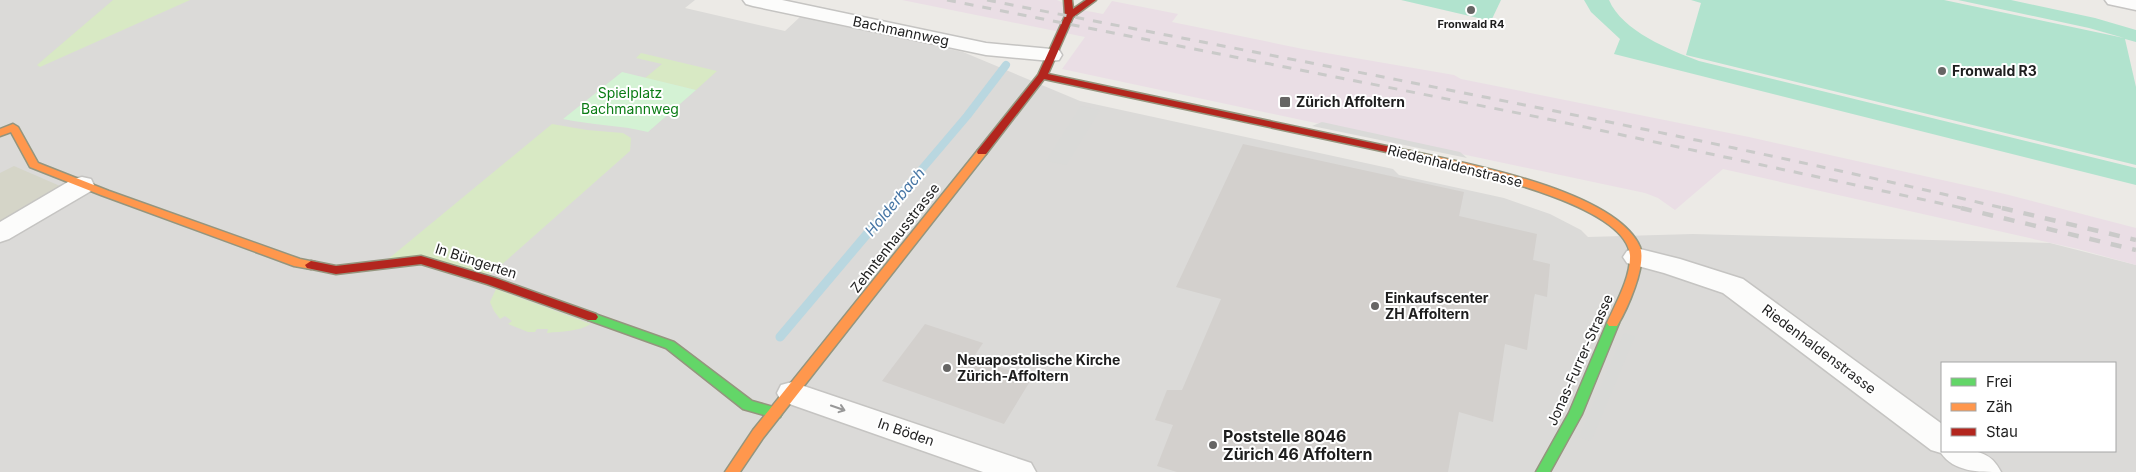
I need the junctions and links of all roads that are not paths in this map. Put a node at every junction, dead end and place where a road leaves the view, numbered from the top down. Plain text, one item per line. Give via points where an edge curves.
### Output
1 (753, 0) edge
2 (1068, 0) edge
3 (1092, 0) edge
4 (2115, 0) edge
5 (2136, 4) edge
6 (1069, 16) junction
7 (1051, 55) junction
8 (1042, 76) junction
9 (0, 133) edge
10 (82, 185) junction
11 (0, 233) edge
12 (1636, 257) junction
13 (783, 403) junction
14 (1941, 440) edge
15 (1957, 452) edge
16 (732, 472) edge
17 (1020, 472) edge
18 (1543, 472) edge
19 (1985, 472) edge

1 - 7 street, Bachmannweg via 986,49
2 - 6 street, Zehntenhausstrasse
3 - 6 street
4 - 5 street
6 - 7 street, Zehntenhausstrasse
7 - 8 street, Zehntenhausstrasse
8 - 12 street, Riedenhaldenstrasse via 1452,163 1522,181 1607,216 1630,239
8 - 13 street, Zehntenhausstrasse
9 - 10 street, In Büngerten via 13,127 34,165
10 - 11 street
10 - 13 street, In Büngerten via 298,263 336,270 422,260 491,281 670,345 748,405
12 - 14 street, Riedenhaldenstrasse via 1733,286
12 - 18 street, Jonas-Furrer-Strasse via 1630,282 1575,414
13 - 16 street, Zehntenhausstrasse
13 -> 17 street, In Böden
15 - 19 street

